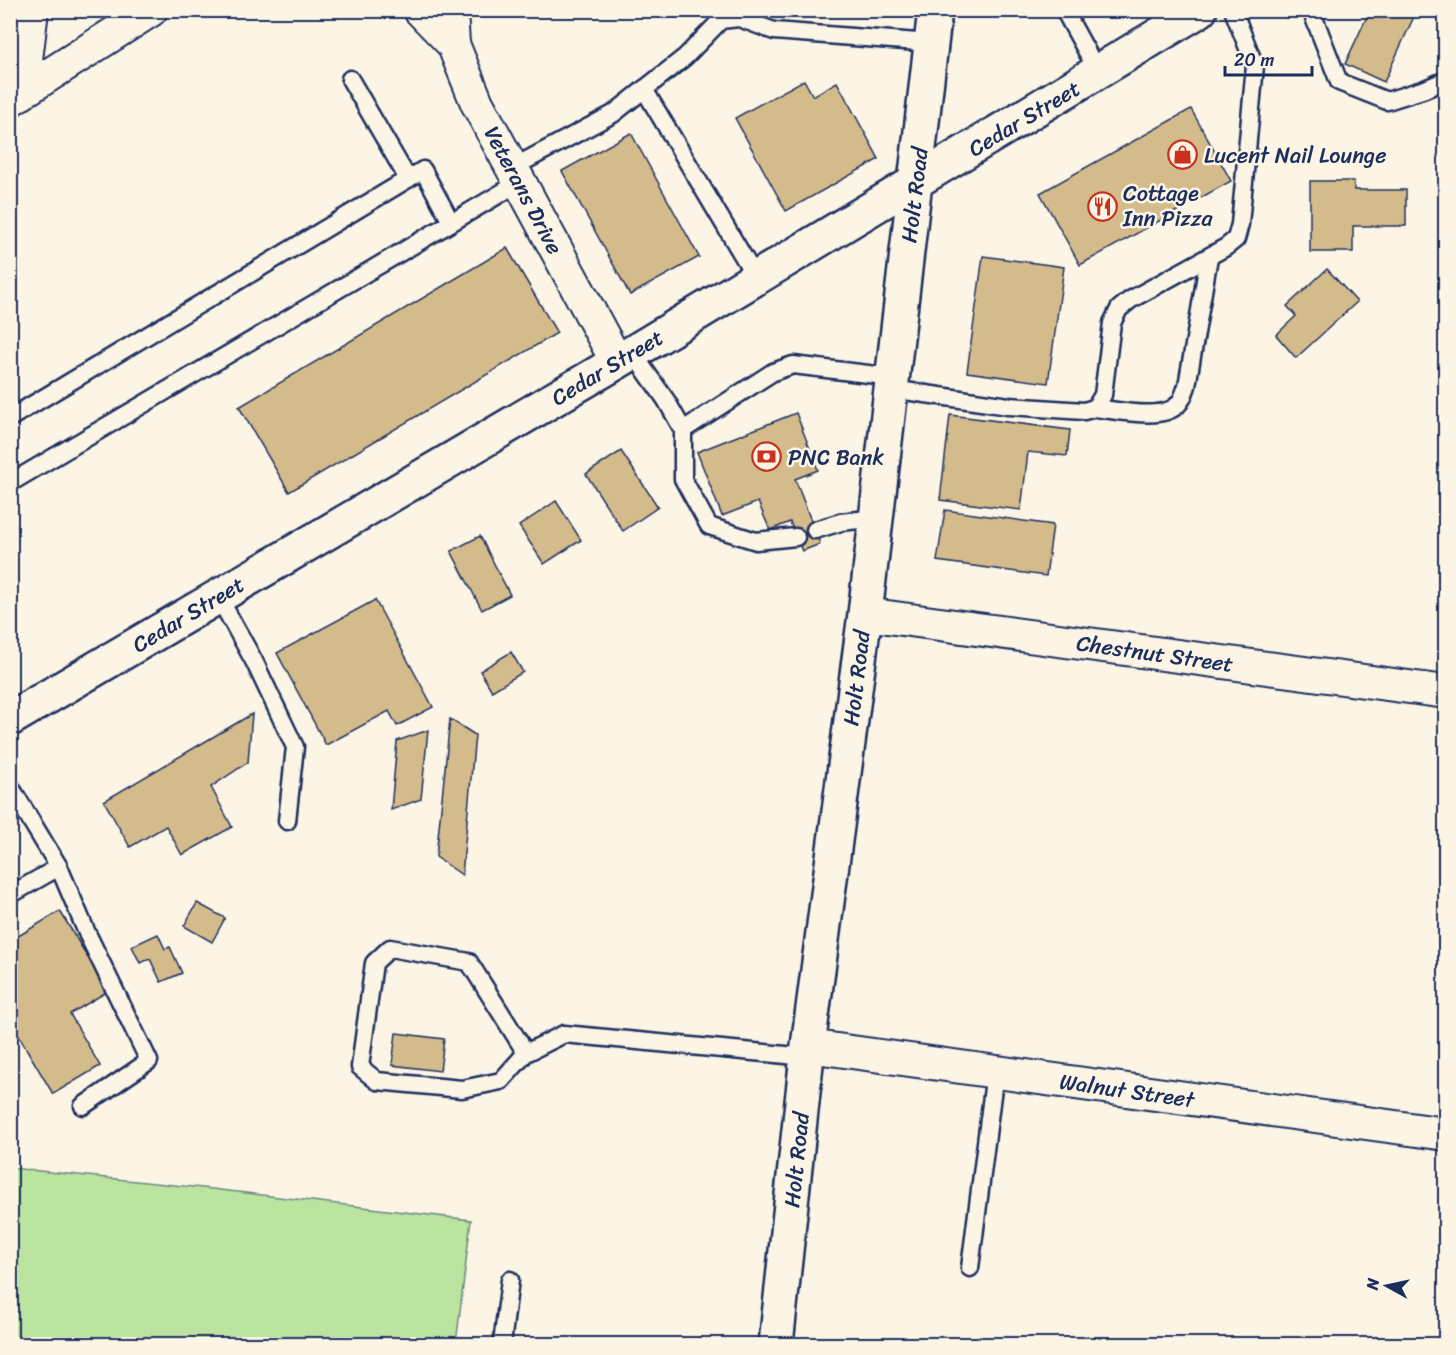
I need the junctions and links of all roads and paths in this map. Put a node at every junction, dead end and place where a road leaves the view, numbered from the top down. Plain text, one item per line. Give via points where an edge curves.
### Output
1 (32, 10) edge
2 (151, 10) edge
3 (420, 10) edge
4 (451, 10) edge
5 (935, 10) edge
6 (1064, 10) edge
7 (1200, 10) edge
8 (1233, 10) edge
9 (1311, 10) edge
10 (931, 43) junction
11 (453, 44) junction
12 (1098, 72) junction
13 (350, 79) dead end
14 (1446, 80) edge
15 (644, 89) junction
16 (16, 97) edge
17 (516, 175) junction
18 (408, 179) junction
19 (915, 183) junction
20 (451, 222) junction
21 (1209, 257) junction
22 (756, 278) junction
23 (625, 357) junction
24 (892, 383) junction
25 (1095, 408) junction
26 (10, 418) edge
27 (683, 430) junction
28 (10, 483) edge
29 (876, 518) junction
30 (815, 530) dead end
31 (796, 537) dead end
32 (218, 596) junction
33 (865, 614) junction
34 (1446, 692) edge
35 (10, 719) edge
36 (10, 786) edge
37 (287, 821) dead end
38 (59, 867) junction
39 (10, 895) edge
40 (808, 1052) junction
41 (526, 1053) junction
42 (995, 1072) junction
43 (83, 1106) dead end
44 (1446, 1134) edge
45 (969, 1268) dead end
46 (510, 1280) dead end
47 (502, 1344) edge
48 (776, 1344) edge

1 - 16 street
2 - 16 street
3 - 11 street
4 - 11 street, Veterans Drive
5 - 10 main road, Holt Road
6 - 12 lane
7 - 12 main road, Cedar Street
8 - 21 lane via 1255,66 1240,224 1236,239
9 - 14 lane via 1340,82 1387,101
10 - 15 lane via 774,31 739,18 721,20 685,57
10 - 19 main road, Holt Road
11 - 17 street, Veterans Drive via 477,103
12 - 19 main road, Cedar Street
13 - 18 lane
15 - 17 lane via 613,114
15 - 22 lane
17 - 20 lane
17 - 23 street, Veterans Drive
18 - 20 lane via 423,170
18 - 26 lane
19 - 22 main road, Cedar Street
19 - 24 main road, Holt Road
20 - 28 lane
21 - 25 lane via 1119,309 1112,323 1103,396
21 - 25 lane via 1187,386 1179,404 1167,412 1151,414
22 - 23 main road, Cedar Street
23 - 27 lane via 666,400
23 - 32 main road, Cedar Street
24 - 25 lane via 1009,406 1084,411
24 - 27 lane via 793,366 773,372
24 - 29 main road, Holt Road
27 - 31 lane via 683,478 709,526 756,541
29 - 30 lane
29 - 33 main road, Holt Road
32 - 35 main road, Cedar Street
32 - 37 lane via 295,747
33 - 34 street, Chestnut Street
33 - 40 main road, Holt Road
36 - 38 lane
38 - 39 lane
38 - 43 lane via 150,1061
40 - 41 lane via 564,1034
40 - 42 street, Walnut Street
40 - 48 main road, Holt Road
41 - 41 lane via 501,1081 462,1089 377,1080 360,1066 374,963 390,948 469,962
42 - 44 street, Walnut Street
42 - 45 lane
46 - 47 lane

